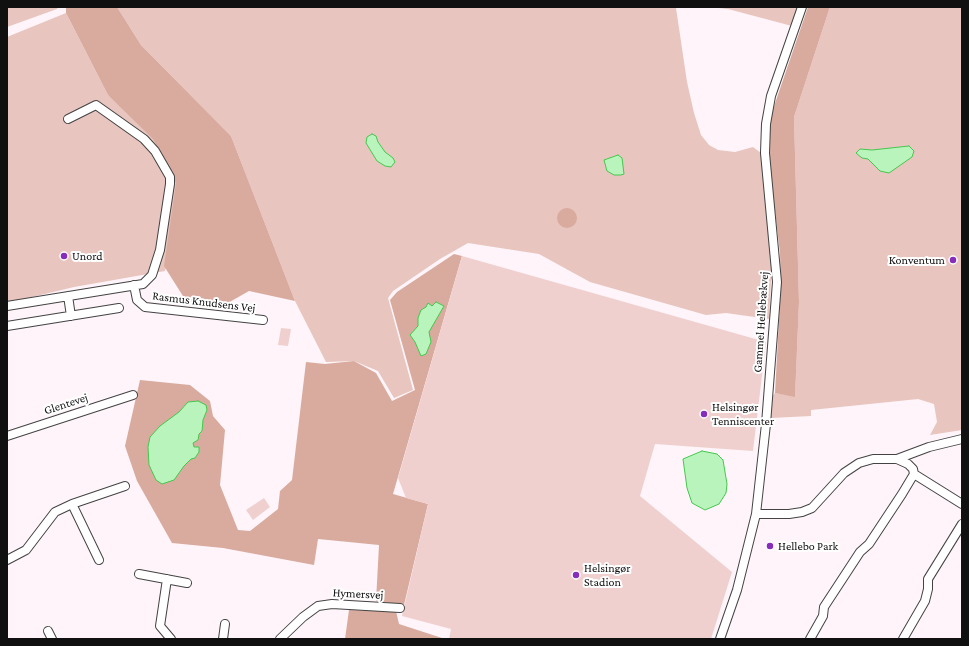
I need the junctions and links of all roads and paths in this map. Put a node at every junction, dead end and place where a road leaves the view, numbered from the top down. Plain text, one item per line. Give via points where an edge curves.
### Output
1 (802, 7) edge
2 (68, 119) dead end
3 (134, 285) junction
4 (68, 296) junction
5 (7, 306) edge
6 (119, 308) dead end
7 (71, 316) junction
8 (263, 320) dead end
9 (7, 326) edge
10 (133, 395) dead end
11 (7, 436) edge
12 (962, 439) edge
13 (897, 459) junction
14 (914, 474) junction
15 (125, 486) dead end
16 (72, 504) junction
17 (962, 504) edge
18 (756, 514) junction
19 (962, 524) edge
20 (7, 560) edge
21 (99, 560) dead end
22 (139, 574) dead end
23 (167, 579) junction
24 (187, 583) dead end
25 (400, 608) dead end
26 (224, 624) dead end
27 (48, 631) dead end
28 (52, 639) edge
29 (170, 639) edge
30 (223, 639) edge
31 (280, 639) edge
32 (720, 639) edge
33 (810, 639) edge
34 (903, 639) edge

1 - 18 street, Gammel Hellebækvej via 771,96 766,124 765,153 777,282
2 - 3 street, Rasmus Knudsens Vej via 96,105 144,139 170,177 160,250 152,275 143,284
3 - 4 street, Rasmus Knudsens Vej
3 - 8 street, Rasmus Knudsens Vej via 137,300 145,307
4 - 5 street, Rasmus Knudsens Vej
4 - 7 street
6 - 7 street
7 - 9 street
10 - 11 street, Glentevej
12 - 13 street via 929,447
13 - 14 street via 911,466
13 - 18 street via 873,459 859,464 844,473 812,508 802,512
14 - 17 street
14 - 33 street via 824,607 824,616
15 - 16 street
16 - 20 street via 55,512 26,550
16 - 21 street
18 - 32 street, Gammel Hellebækvej via 737,590
19 - 34 street via 928,580 925,601
22 - 23 street
23 - 24 street
23 - 29 street via 160,626
25 - 31 street, Hymersvej via 332,604 318,606
26 - 30 street
27 - 28 street

